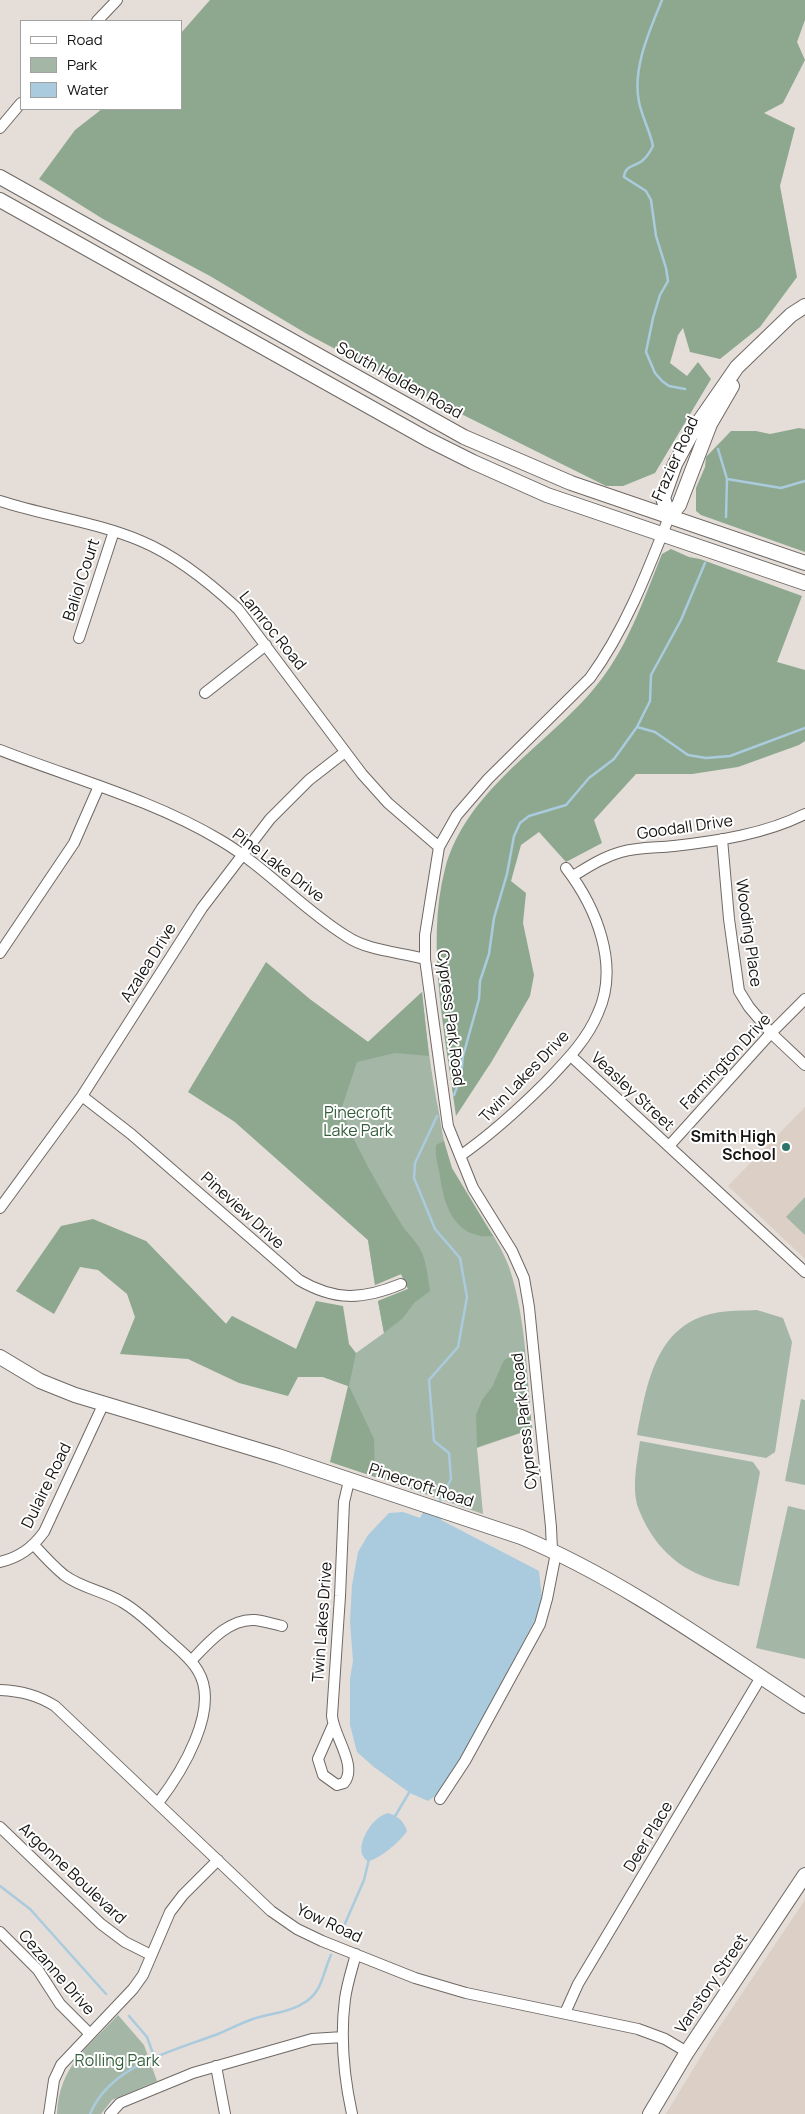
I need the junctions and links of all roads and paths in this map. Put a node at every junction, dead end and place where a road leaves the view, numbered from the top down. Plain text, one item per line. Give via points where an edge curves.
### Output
1 (117, 0) edge
2 (98, 20) edge
3 (20, 104) edge
4 (0, 128) edge
5 (0, 177) edge
6 (0, 200) edge
7 (805, 306) edge
8 (0, 501) edge
9 (668, 517) junction
10 (114, 531) junction
11 (662, 533) junction
12 (805, 563) edge
13 (805, 583) edge
14 (79, 638) dead end
15 (266, 645) junction
16 (205, 693) dead end
17 (0, 750) edge
18 (345, 752) junction
19 (99, 786) junction
20 (805, 814) edge
21 (722, 840) junction
22 (439, 847) junction
23 (243, 854) junction
24 (569, 872) joint
25 (4, 941) edge
26 (0, 953) edge
27 (425, 959) junction
28 (805, 1000) edge
29 (771, 1033) junction
30 (571, 1056) junction
31 (805, 1065) edge
32 (82, 1096) junction
33 (669, 1146) junction
34 (460, 1156) junction
35 (0, 1208) edge
36 (805, 1272) edge
37 (401, 1284) dead end
38 (0, 1357) edge
39 (103, 1405) junction
40 (349, 1481) junction
41 (34, 1545) junction
42 (554, 1551) junction
43 (0, 1562) edge
44 (282, 1626) dead end
45 (191, 1661) junction
46 (761, 1677) junction
47 (0, 1690) edge
48 (805, 1706) edge
49 (333, 1725) junction
50 (440, 1799) dead end
51 (158, 1803) junction
52 (0, 1827) edge
53 (218, 1860) junction
54 (805, 1875) edge
55 (0, 1932) edge
56 (356, 1954) junction
57 (152, 1955) junction
58 (566, 2013) junction
59 (90, 2034) junction
60 (343, 2037) junction
61 (688, 2052) junction
62 (216, 2066) junction
63 (49, 2114) edge
64 (110, 2114) edge
65 (225, 2114) edge
66 (352, 2114) edge
67 (650, 2114) edge

1 - 2 street
3 - 4 street
5 - 9 main road, South Holden Road via 464,437 571,484
6 - 11 main road via 466,458 547,494
7 - 9 main road, Frazier Road via 752,352 710,424 679,505
8 - 10 street, Lamroc Road
9 - 11 street, Cypress Park Road
9 - 12 main road, South Holden Road
10 - 14 street, Baliol Court
10 - 15 street, Lamroc Road via 166,554 215,587 238,609
11 - 13 main road
11 - 22 street, Cypress Park Road via 632,604 601,664 484,783 457,815
15 - 16 street
15 - 18 street, Lamroc Road
17 - 19 street, Pine Lake Drive
18 - 22 street, Lamroc Road via 388,803
18 - 23 street, Azalea Drive via 309,780 277,812
19 - 23 street, Pine Lake Drive via 151,804
19 - 25 street via 74,843
20 - 21 street, Goodall Drive
21 - 24 street, Goodall Drive via 620,852
21 - 29 street, Wooding Place via 739,991
22 - 27 street, Cypress Park Road via 426,927
23 - 27 street, Pine Lake Drive via 347,937 369,946
23 - 32 street, Azalea Drive via 202,908
24 - 30 street, Twin Lakes Drive via 603,940 607,966 599,1012
25 - 26 street
27 - 34 street, Cypress Park Road via 448,1126
28 - 29 street, Farmington Drive
29 - 31 street, Wooding Place
29 - 33 street, Farmington Drive
30 - 33 street, Veasley Street
30 - 34 street, Twin Lakes Drive via 510,1118
32 - 35 street, Azalea Drive
32 - 37 street, Pineview Drive via 205,1197 299,1280 318,1291 337,1296 373,1294
33 - 36 street, Veasley Street
34 - 42 street, Cypress Park Road via 473,1188 512,1251 524,1278
38 - 39 main road, Pinecroft Road via 40,1381
39 - 40 main road, Pinecroft Road via 278,1456
39 - 41 street, Dulaire Road via 44,1532
40 - 42 main road, Pinecroft Road via 521,1537
40 - 49 street, Twin Lakes Drive via 344,1502
41 - 43 street, Dulaire Road via 16,1558
41 - 45 street via 64,1575 123,1602 138,1613
42 - 46 main road, Pinecroft Road via 623,1587
42 - 50 street via 540,1624 465,1761
44 - 45 street via 254,1620 236,1622
45 - 51 street via 204,1684 205,1700 200,1725 187,1761
46 - 48 main road, Pinecroft Road
46 - 58 street, Deer Place via 584,1976
47 - 51 street, Yow Road via 38,1696 55,1706
49 - 49 street, Twin Lakes Drive via 350,1772 348,1779 337,1785 323,1776 318,1759
51 - 53 street, Yow Road
52 - 57 street, Argonne Boulevard via 101,1924 125,1942
53 - 56 street, Yow Road via 271,1911 290,1924
53 - 57 street via 170,1912
54 - 61 main road, Vanstory Street
55 - 59 street, Cezanne Drive via 38,1970 60,2004
56 - 58 street, Yow Road via 457,1991
56 - 60 street via 345,1998
57 - 59 street via 138,1982
58 - 61 street, Yow Road via 638,2029
59 - 63 street via 61,2065 54,2080
60 - 62 street via 312,2039
60 - 66 street
61 - 67 main road, Vanstory Street
62 - 64 street via 139,2094 120,2103
62 - 65 street

